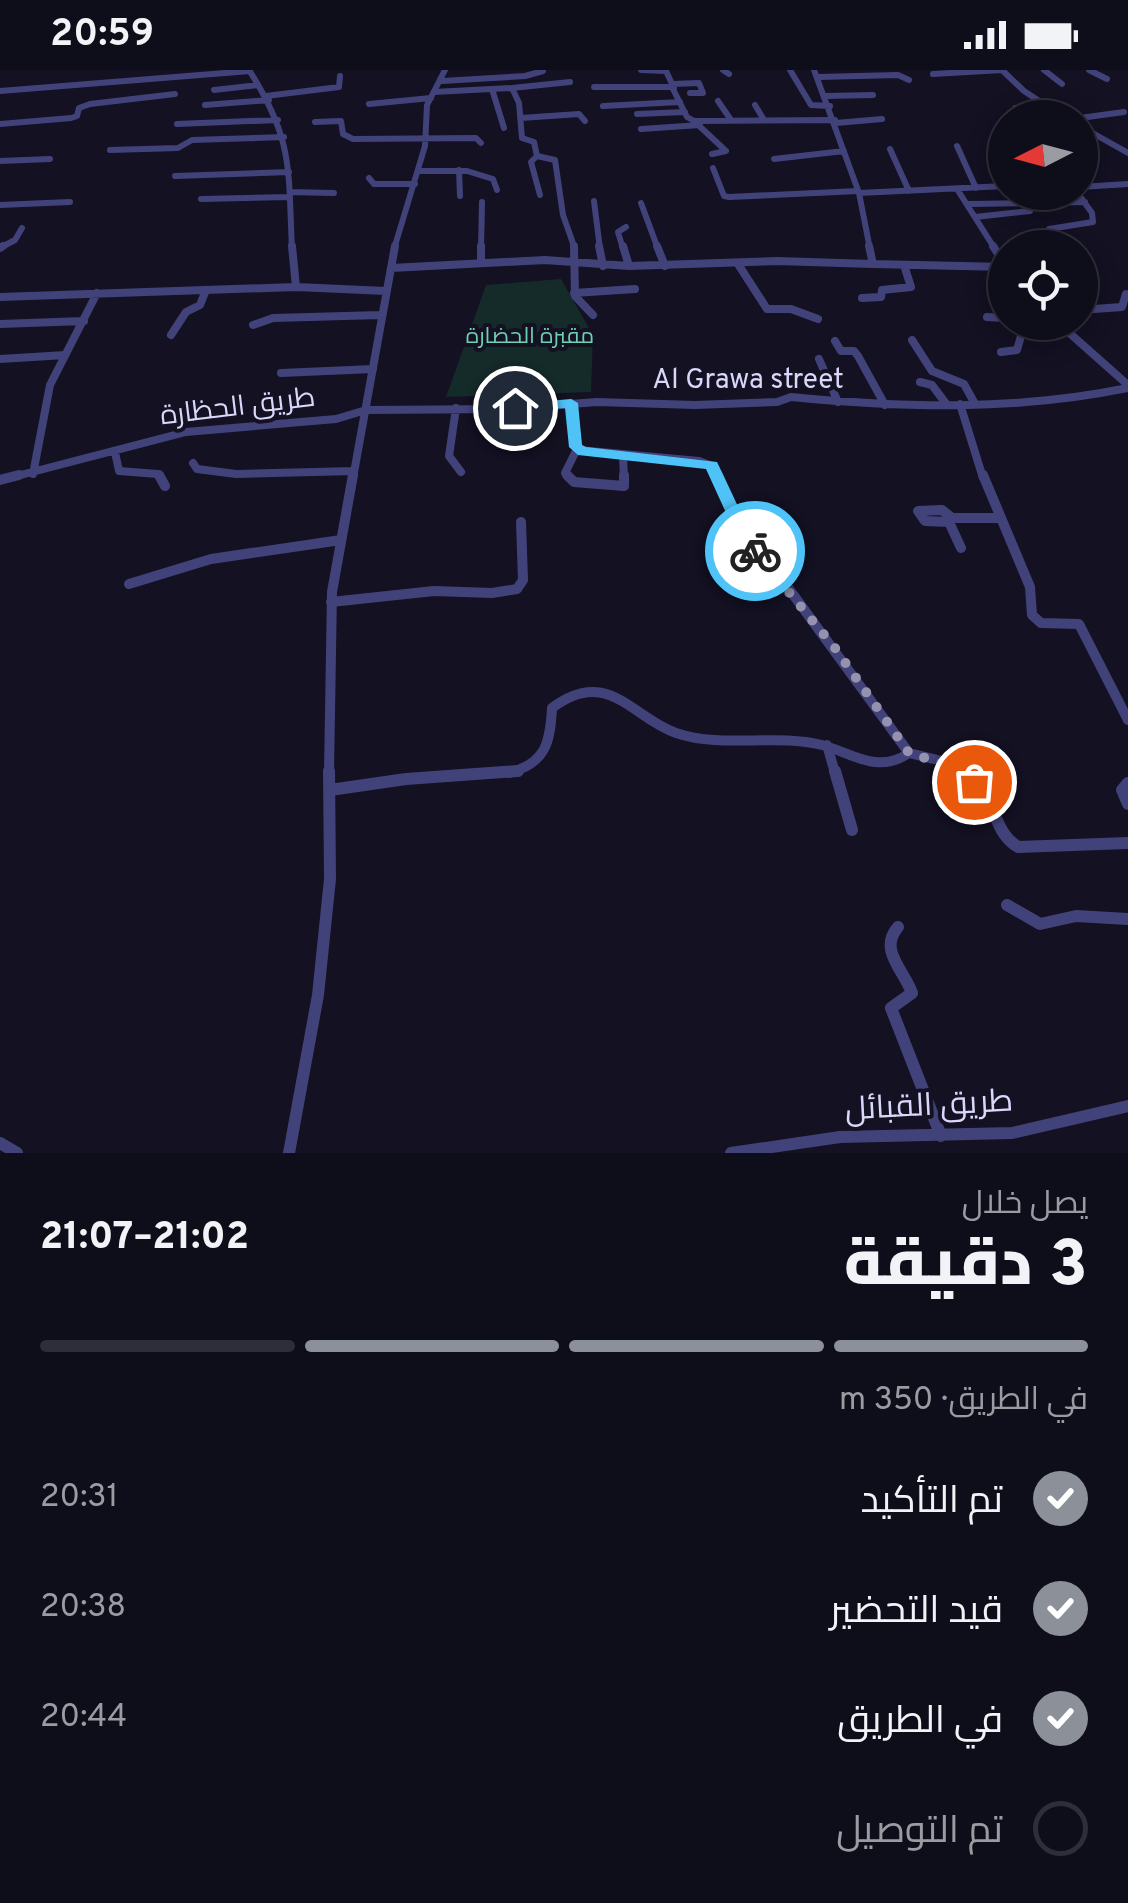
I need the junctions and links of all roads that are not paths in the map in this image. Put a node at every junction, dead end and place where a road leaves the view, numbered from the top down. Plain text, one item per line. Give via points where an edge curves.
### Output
1 (250, 70) edge
2 (641, 70) edge
3 (790, 70) edge
4 (1044, 70) edge
5 (1089, 70) edge
6 (543, 71) edge
7 (217, 72) edge
8 (170, 74) edge
9 (816, 74) edge
10 (933, 74) dead end
11 (340, 76) dead end
12 (444, 76) edge
13 (1108, 78) dead end
14 (909, 80) dead end
15 (570, 82) dead end
16 (1062, 84) dead end
17 (258, 85) junction
18 (594, 86) dead end
19 (673, 86) junction
20 (512, 88) junction
21 (492, 89) junction
22 (214, 90) dead end
23 (0, 91) edge
24 (175, 94) dead end
25 (690, 94) dead end
26 (873, 94) dead end
27 (432, 95) junction
28 (825, 96) junction
29 (268, 98) junction
30 (1039, 100) edge
31 (718, 101) dead end
32 (680, 102) junction
33 (368, 104) dead end
34 (205, 105) dead end
35 (603, 106) dead end
36 (754, 106) dead end
37 (830, 106) junction
38 (685, 112) junction
39 (1124, 112) dead end
40 (638, 114) dead end
41 (1098, 116) edge
42 (521, 118) junction
43 (882, 119) dead end
44 (278, 120) junction
45 (731, 120) junction
46 (764, 120) junction
47 (585, 121) dead end
48 (315, 122) dead end
49 (836, 122) junction
50 (697, 123) junction
51 (0, 124) edge
52 (178, 124) dead end
53 (504, 128) dead end
54 (641, 129) dead end
55 (1098, 136) edge
56 (284, 137) junction
57 (425, 138) junction
58 (1128, 140) edge
59 (1108, 142) junction
60 (481, 143) dead end
61 (956, 146) dead end
62 (890, 149) dead end
63 (110, 150) dead end
64 (844, 152) junction
65 (1128, 153) edge
66 (712, 154) dead end
67 (537, 156) junction
68 (50, 159) dead end
69 (774, 159) dead end
70 (0, 162) edge
71 (713, 168) dead end
72 (459, 170) junction
73 (419, 171) junction
74 (289, 172) junction
75 (176, 176) dead end
76 (370, 178) dead end
77 (415, 184) junction
78 (1128, 184) edge
79 (988, 187) edge
80 (1098, 187) edge
81 (976, 188) junction
82 (957, 189) junction
83 (497, 190) dead end
84 (909, 191) junction
85 (859, 192) junction
86 (334, 193) dead end
87 (289, 194) junction
88 (540, 195) dead end
89 (460, 196) dead end
90 (201, 200) dead end
91 (594, 201) dead end
92 (70, 202) dead end
93 (482, 202) dead end
94 (641, 202) dead end
95 (968, 204) junction
96 (988, 204) edge
97 (0, 205) edge
98 (1090, 210) edge
99 (1030, 211) dead end
100 (974, 217) junction
101 (626, 227) dead end
102 (22, 228) dead end
103 (1049, 229) dead end
104 (988, 235) edge
105 (0, 248) edge
106 (482, 263) junction
107 (578, 264) junction
108 (738, 264) junction
109 (872, 264) junction
110 (904, 265) junction
111 (604, 266) junction
112 (629, 266) junction
113 (665, 266) junction
114 (988, 266) edge
115 (390, 268) junction
116 (296, 287) junction
117 (635, 289) dead end
118 (206, 290) junction
119 (386, 291) junction
120 (97, 293) junction
121 (574, 294) junction
122 (1126, 294) edge
123 (0, 297) edge
124 (862, 298) dead end
125 (1098, 308) edge
126 (593, 315) dead end
127 (381, 316) junction
128 (818, 318) dead end
129 (84, 321) junction
130 (0, 324) edge
131 (253, 325) dead end
132 (171, 334) dead end
133 (912, 340) dead end
134 (1020, 340) edge
135 (1076, 340) edge
136 (835, 341) dead end
137 (1001, 352) dead end
138 (65, 355) junction
139 (0, 359) edge
140 (819, 359) dead end
141 (372, 369) junction
142 (281, 374) dead end
143 (920, 382) dead end
144 (1127, 389) edge
145 (838, 402) junction
146 (571, 403) junction
147 (960, 404) junction
148 (976, 404) junction
149 (885, 405) junction
150 (947, 405) junction
151 (456, 408) junction
152 (366, 410) junction
153 (577, 449) junction
154 (115, 452) junction
155 (623, 456) junction
156 (193, 463) dead end
157 (354, 471) junction
158 (462, 472) dead end
159 (32, 474) junction
160 (0, 480) edge
161 (165, 486) dead end
162 (1000, 518) junction
163 (521, 522) dead end
164 (341, 540) junction
165 (961, 548) dead end
166 (129, 584) dead end
167 (331, 602) junction
168 (1128, 720) edge
169 (827, 745) junction
170 (909, 753) junction
171 (1128, 784) edge
172 (330, 790) junction
173 (1128, 804) edge
174 (852, 830) dead end
175 (1128, 843) edge
176 (1007, 905) dead end
177 (1128, 919) edge
178 (898, 926) dead end
179 (1128, 1106) edge
180 (940, 1136) junction
181 (0, 1144) edge
182 (17, 1153) edge
183 (289, 1153) edge
184 (731, 1153) edge

1 - 7 street
1 - 17 street
2 - 19 street via 666,71
3 - 37 street via 811,105
4 - 16 street
5 - 13 street
6 - 12 street
7 - 8 street
8 - 23 street
9 - 14 street
9 - 28 street
10 - 30 street via 1002,70
11 - 29 street via 342,87
12 - 27 street
15 - 20 street
17 - 22 street
17 - 29 street
18 - 19 street
19 - 25 street via 699,83 703,92
19 - 32 street
20 - 21 street
20 - 42 street
21 - 27 street
21 - 53 street
24 - 51 street via 90,104 74,118
26 - 28 street
27 - 33 street
27 - 57 street
28 - 37 street
29 - 34 street
29 - 44 street
31 - 45 street
32 - 35 street
32 - 38 street
36 - 46 street
37 - 49 street
38 - 40 street
38 - 50 street
39 - 41 street
42 - 47 street via 579,114
42 - 67 street via 522,138 534,142
43 - 49 street
44 - 52 street
44 - 56 street
45 - 46 street
45 - 50 street
46 - 49 street
48 - 57 street via 338,120 350,138
49 - 64 street
50 - 54 street
50 - 66 street via 726,152
55 - 59 street
56 - 63 street
56 - 74 street
57 - 60 street
57 - 73 street
58 - 59 street
59 - 65 street
61 - 81 street
62 - 84 street
64 - 69 street
64 - 85 street
67 - 88 street via 532,162
67 - 107 street via 555,159
68 - 70 street
71 - 85 street via 729,197
72 - 73 street
72 - 83 street via 493,179
72 - 89 street
73 - 77 street
74 - 75 street
74 - 87 street
76 - 77 street via 374,184
77 - 115 street
78 - 80 street
79 - 81 street
81 - 82 street
82 - 84 street
82 - 95 street
84 - 85 street
85 - 109 street
86 - 87 street
87 - 90 street
87 - 116 street
91 - 111 street
92 - 97 street
93 - 106 street
94 - 113 street
95 - 96 street
95 - 100 street
98 - 103 street via 1093,222
99 - 100 street
100 - 104 street
101 - 112 street via 618,232
102 - 105 street
106 - 107 street
106 - 115 street
107 - 111 street
107 - 121 street
108 - 109 street
108 - 113 street
108 - 128 street via 767,309
109 - 110 street
110 - 114 street
110 - 124 street via 911,287
111 - 112 street
112 - 113 street
115 - 119 street
116 - 118 street
116 - 119 street
117 - 121 street
118 - 120 street
118 - 132 street
119 - 127 street
120 - 123 street
120 - 129 street
121 - 126 street
122 - 125 street via 1122,306
127 - 131 street via 262,319
127 - 141 street
129 - 130 street
129 - 138 street
133 - 148 street via 932,371 964,384
134 - 137 street via 1017,350
135 - 144 street
136 - 149 street via 858,356
138 - 139 street
138 - 159 street via 50,384
140 - 145 street
141 - 142 street
141 - 152 street
143 - 150 street
144 - 148 street, Al Grawa street via 1058,402
145 - 146 street, Al Grawa street via 791,397 696,405
145 - 149 street, Al Grawa street
146 - 151 street, Al Grawa street
146 - 153 street
147 - 148 street, Al Grawa street
147 - 150 street, Al Grawa street
147 - 162 street
149 - 150 street, Al Grawa street
151 - 152 street, Al Grawa street
151 - 158 street via 449,456
152 - 154 street, طريق الحظارة via 336,419 186,432
152 - 157 street
153 - 155 street
153 - 155 street via 565,472 574,482 624,486
154 - 159 street, طريق الحظارة
154 - 161 street via 119,471 154,473
155 - 170 street via 714,467 748,544 781,578
156 - 157 street via 236,474
157 - 164 street
159 - 160 street, طريق الحظارة
162 - 165 street via 951,520
162 - 168 street via 1030,587 1034,618 1079,624
163 - 167 street via 517,589
164 - 166 street via 211,559
164 - 167 street
167 - 172 street
169 - 170 street via 839,755 872,760
169 - 172 street via 677,734 629,702 585,692 568,694 552,708 544,755 523,769
169 - 174 street
170 - 175 street via 969,775 988,795 1006,840 1018,848
171 - 173 street via 1122,790
172 - 183 street via 330,878 318,996
176 - 177 street via 1040,924 1089,916
178 - 180 street via 887,944 912,993 892,1008
179 - 180 street, طريق القبائل via 1039,1128
180 - 184 street, طريق القبائل via 840,1138
181 - 182 street

